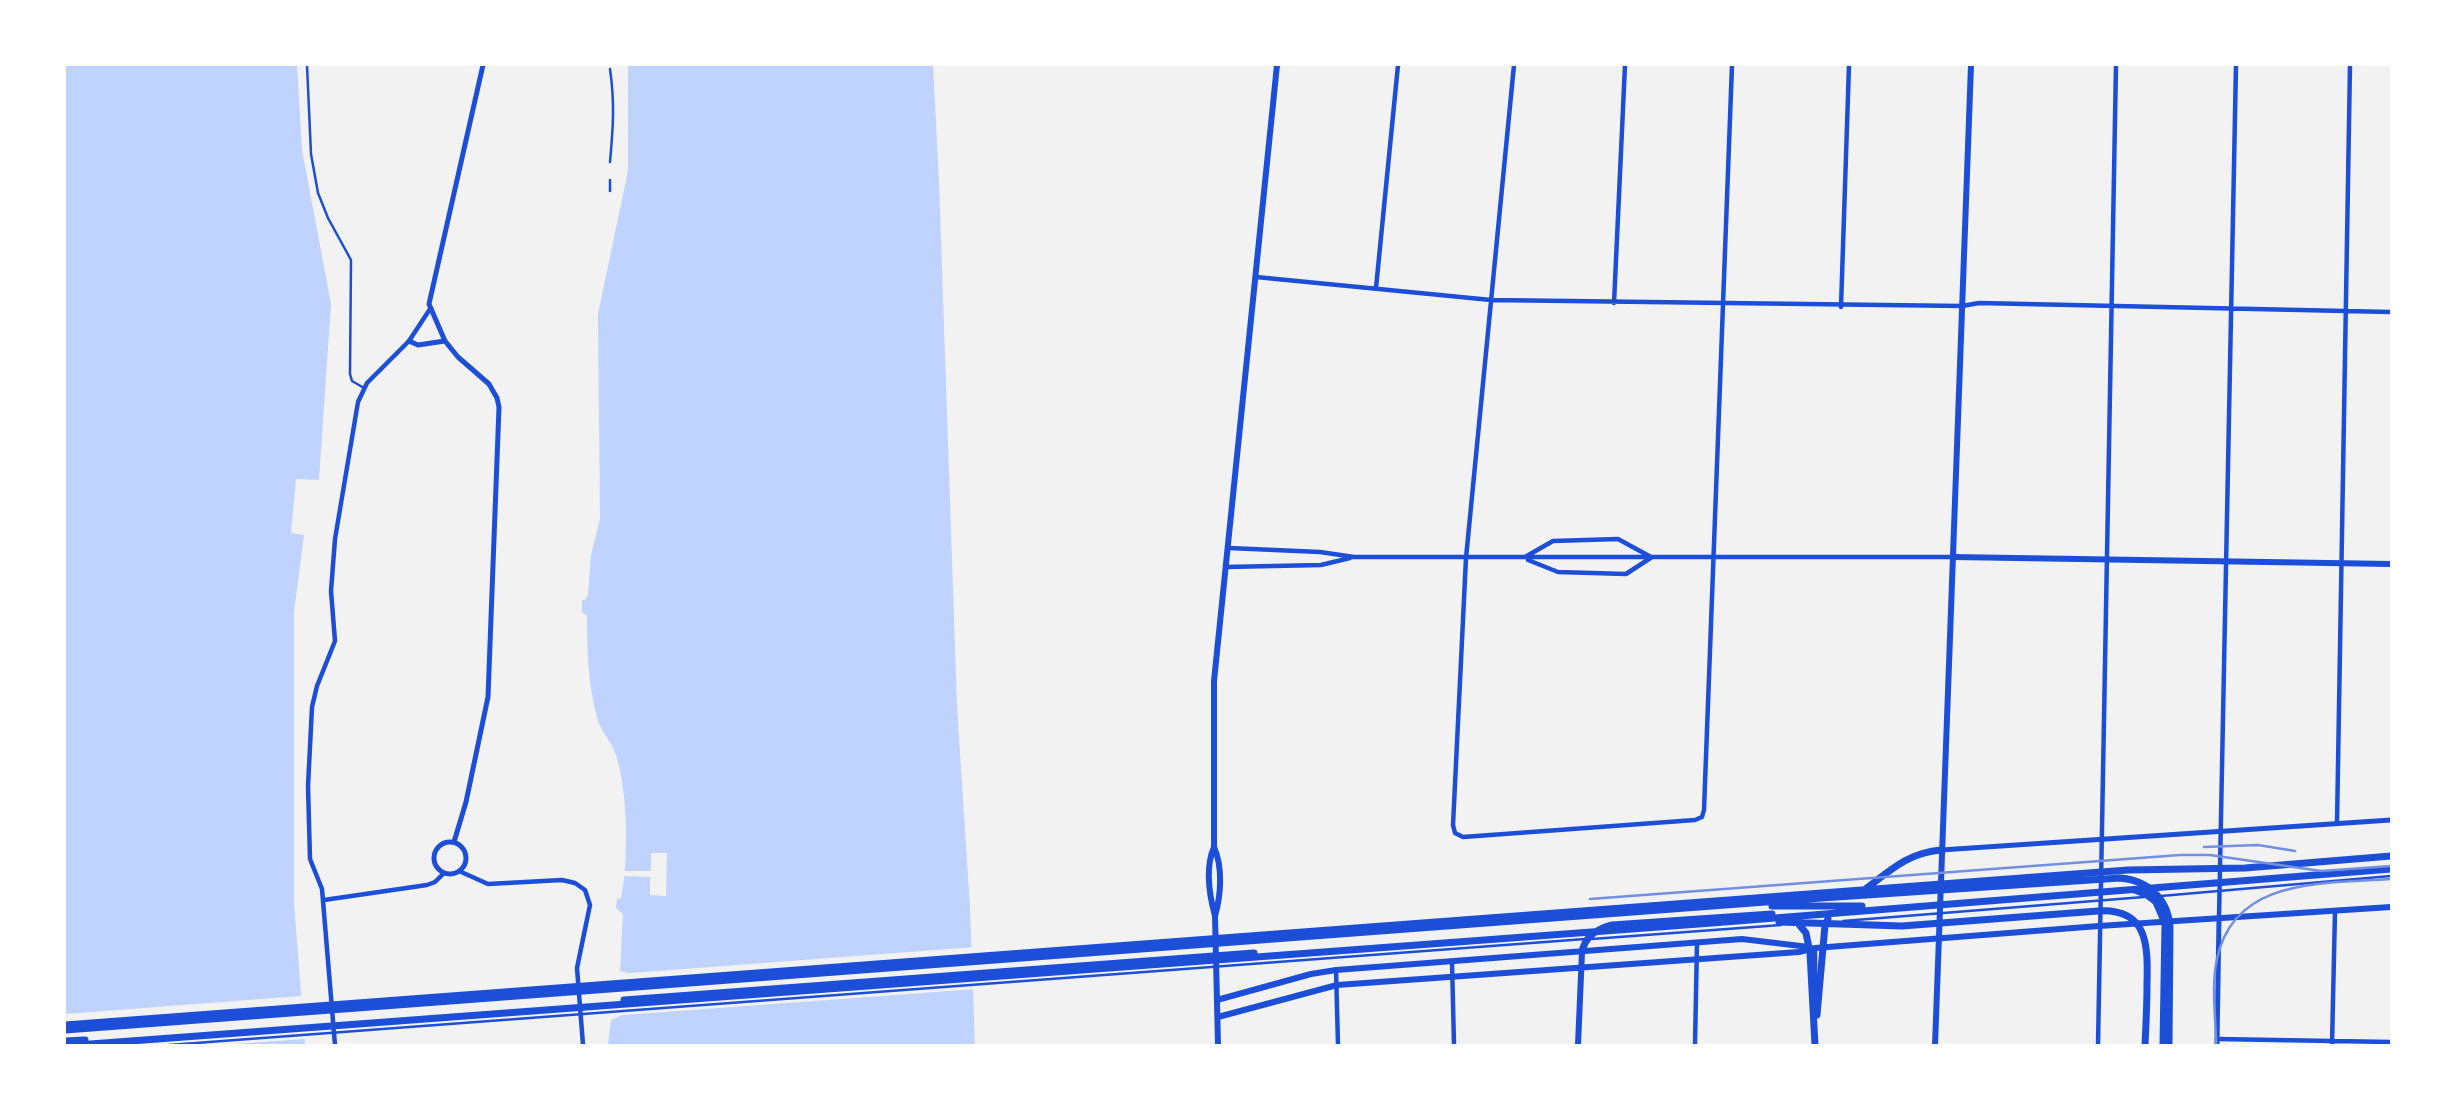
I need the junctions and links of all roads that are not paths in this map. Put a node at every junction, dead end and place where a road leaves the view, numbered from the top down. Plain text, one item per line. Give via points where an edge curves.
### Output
1 (307, 65) edge
2 (483, 65) edge
3 (1277, 65) edge
4 (1398, 65) edge
5 (1514, 65) edge
6 (1625, 65) edge
7 (1732, 65) edge
8 (1849, 65) edge
9 (1971, 65) edge
10 (2116, 65) edge
11 (2236, 65) edge
12 (2350, 65) edge
13 (610, 69) dead end
14 (610, 162) dead end
15 (610, 180) dead end
16 (610, 191) dead end
17 (1255, 277) junction
18 (1376, 288) junction
19 (1491, 300) junction
20 (1614, 303) junction
21 (1723, 305) junction
22 (1962, 306) junction
23 (1841, 307) junction
24 (2111, 307) junction
25 (430, 309) junction
26 (2232, 310) junction
27 (2346, 312) junction
28 (2391, 312) edge
29 (409, 341) junction
30 (444, 341) junction
31 (364, 388) junction
32 (1228, 548) junction
33 (1354, 557) junction
34 (1652, 557) junction
35 (1714, 557) junction
36 (1952, 557) junction
37 (1466, 558) junction
38 (1524, 558) junction
39 (2108, 559) junction
40 (2228, 561) junction
41 (2341, 563) junction
42 (2391, 564) edge
43 (1226, 567) junction
44 (2391, 820) edge
45 (2337, 824) junction
46 (2222, 831) junction
47 (2102, 839) junction
48 (454, 842) junction
49 (1941, 850) junction
50 (2391, 856) edge
51 (2391, 869) edge
52 (459, 871) junction
53 (444, 873) junction
54 (2391, 876) edge
55 (324, 900) junction
56 (1750, 905) junction
57 (2391, 907) edge
58 (2335, 911) junction
59 (2219, 918) junction
60 (2099, 926) junction
61 (1939, 939) junction
62 (1241, 940) junction
63 (1697, 942) junction
64 (1815, 948) junction
65 (1582, 952) junction
66 (1697, 958) junction
67 (1452, 962) junction
68 (1581, 967) junction
69 (1336, 970) junction
70 (1453, 977) junction
71 (1336, 985) junction
72 (1217, 1000) junction
73 (1218, 1017) junction
74 (65, 1027) edge
75 (1816, 1033) junction
76 (65, 1041) edge
77 (2217, 1042) edge
78 (2391, 1042) edge
79 (2332, 1043) edge
80 (77, 1045) edge
81 (169, 1045) edge
82 (335, 1045) edge
83 (583, 1045) edge
84 (1217, 1045) edge
85 (1338, 1045) edge
86 (1454, 1045) edge
87 (1578, 1045) edge
88 (1695, 1045) edge
89 (1814, 1045) edge
90 (1935, 1045) edge
91 (2098, 1045) edge
92 (2145, 1045) edge
93 (2163, 1045) edge
94 (2169, 1045) edge

1 - 31 street via 311,153 318,193 351,260 350,374 352,381
2 - 25 street
3 - 17 main road
4 - 18 street
5 - 19 street
6 - 20 street
7 - 21 street
8 - 23 street
9 - 22 main road
10 - 24 street
11 - 26 street
12 - 27 street
13 - 14 street via 614,142
15 - 16 street
17 - 18 street
17 - 32 main road
18 - 19 street
19 - 20 street
19 - 37 street
20 - 21 street
21 - 23 street
21 - 35 street
22 - 23 street
22 - 24 street
22 - 36 main road
24 - 26 street
24 - 39 street
25 - 29 street
25 - 30 street
26 - 27 street
26 - 40 street
27 - 28 street
27 - 41 street
29 - 30 street via 418,345
29 - 31 street
30 - 48 street via 486,380 499,407 488,697
31 - 55 street via 356,409 335,539 331,580 335,641 317,686 311,717 309,852
32 - 33 street
32 - 43 main road
33 - 37 street
33 - 43 street via 1321,565
34 - 35 street
34 - 38 street
34 - 38 street via 1626,574 1558,572
34 - 38 street via 1618,539 1553,541
35 - 36 street
35 - 37 street via 1702,817 1463,837 1455,833 1453,825
36 - 39 main road
36 - 49 main road
37 - 38 street
39 - 40 main road
39 - 47 street
40 - 41 main road
40 - 46 street
41 - 42 main road
41 - 45 street
43 - 72 main road via 1213,702 1214,847 1219,858 1220,901 1215,916
44 - 45 street
45 - 46 street
46 - 47 street
46 - 59 street
47 - 49 street
47 - 60 street
48 - 52 street via 465,853
48 - 53 street via 441,844 435,852 434,862
49 - 61 main road
49 - 75 highway via 1922,852 1896,867 1834,912 1825,925
50 - 62 highway via 2245,868 2128,870
51 - 80 highway
52 - 53 street
52 - 83 street via 488,884 562,880 585,890 590,905 577,968
53 - 55 street via 427,885
54 - 81 street
55 - 82 street
56 - 62 highway
56 - 93 highway via 1877,906 2107,888 2136,890 2156,902 2165,923
56 - 94 highway via 2135,880 2155,892 2170,920
57 - 58 main road
58 - 59 main road
58 - 79 street
59 - 60 main road
59 - 77 street
60 - 61 main road
60 - 91 street
61 - 64 main road
61 - 90 main road
62 - 74 highway
63 - 64 main road via 1751,939
63 - 65 main road
63 - 66 street
64 - 66 main road
64 - 89 street
65 - 67 main road
65 - 68 main road
65 - 75 highway via 1593,933 1617,925 1778,914 1798,922 1807,935
66 - 68 main road
66 - 88 street
67 - 69 main road
67 - 70 street
68 - 70 main road
68 - 87 main road
69 - 71 street
69 - 72 main road
70 - 71 main road
70 - 86 street
71 - 73 main road
71 - 85 street
72 - 73 main road
73 - 84 main road
75 - 89 highway
76 - 92 highway via 1723,920 1910,926 2107,911 2128,917 2145,937
77 - 79 street
78 - 79 street

